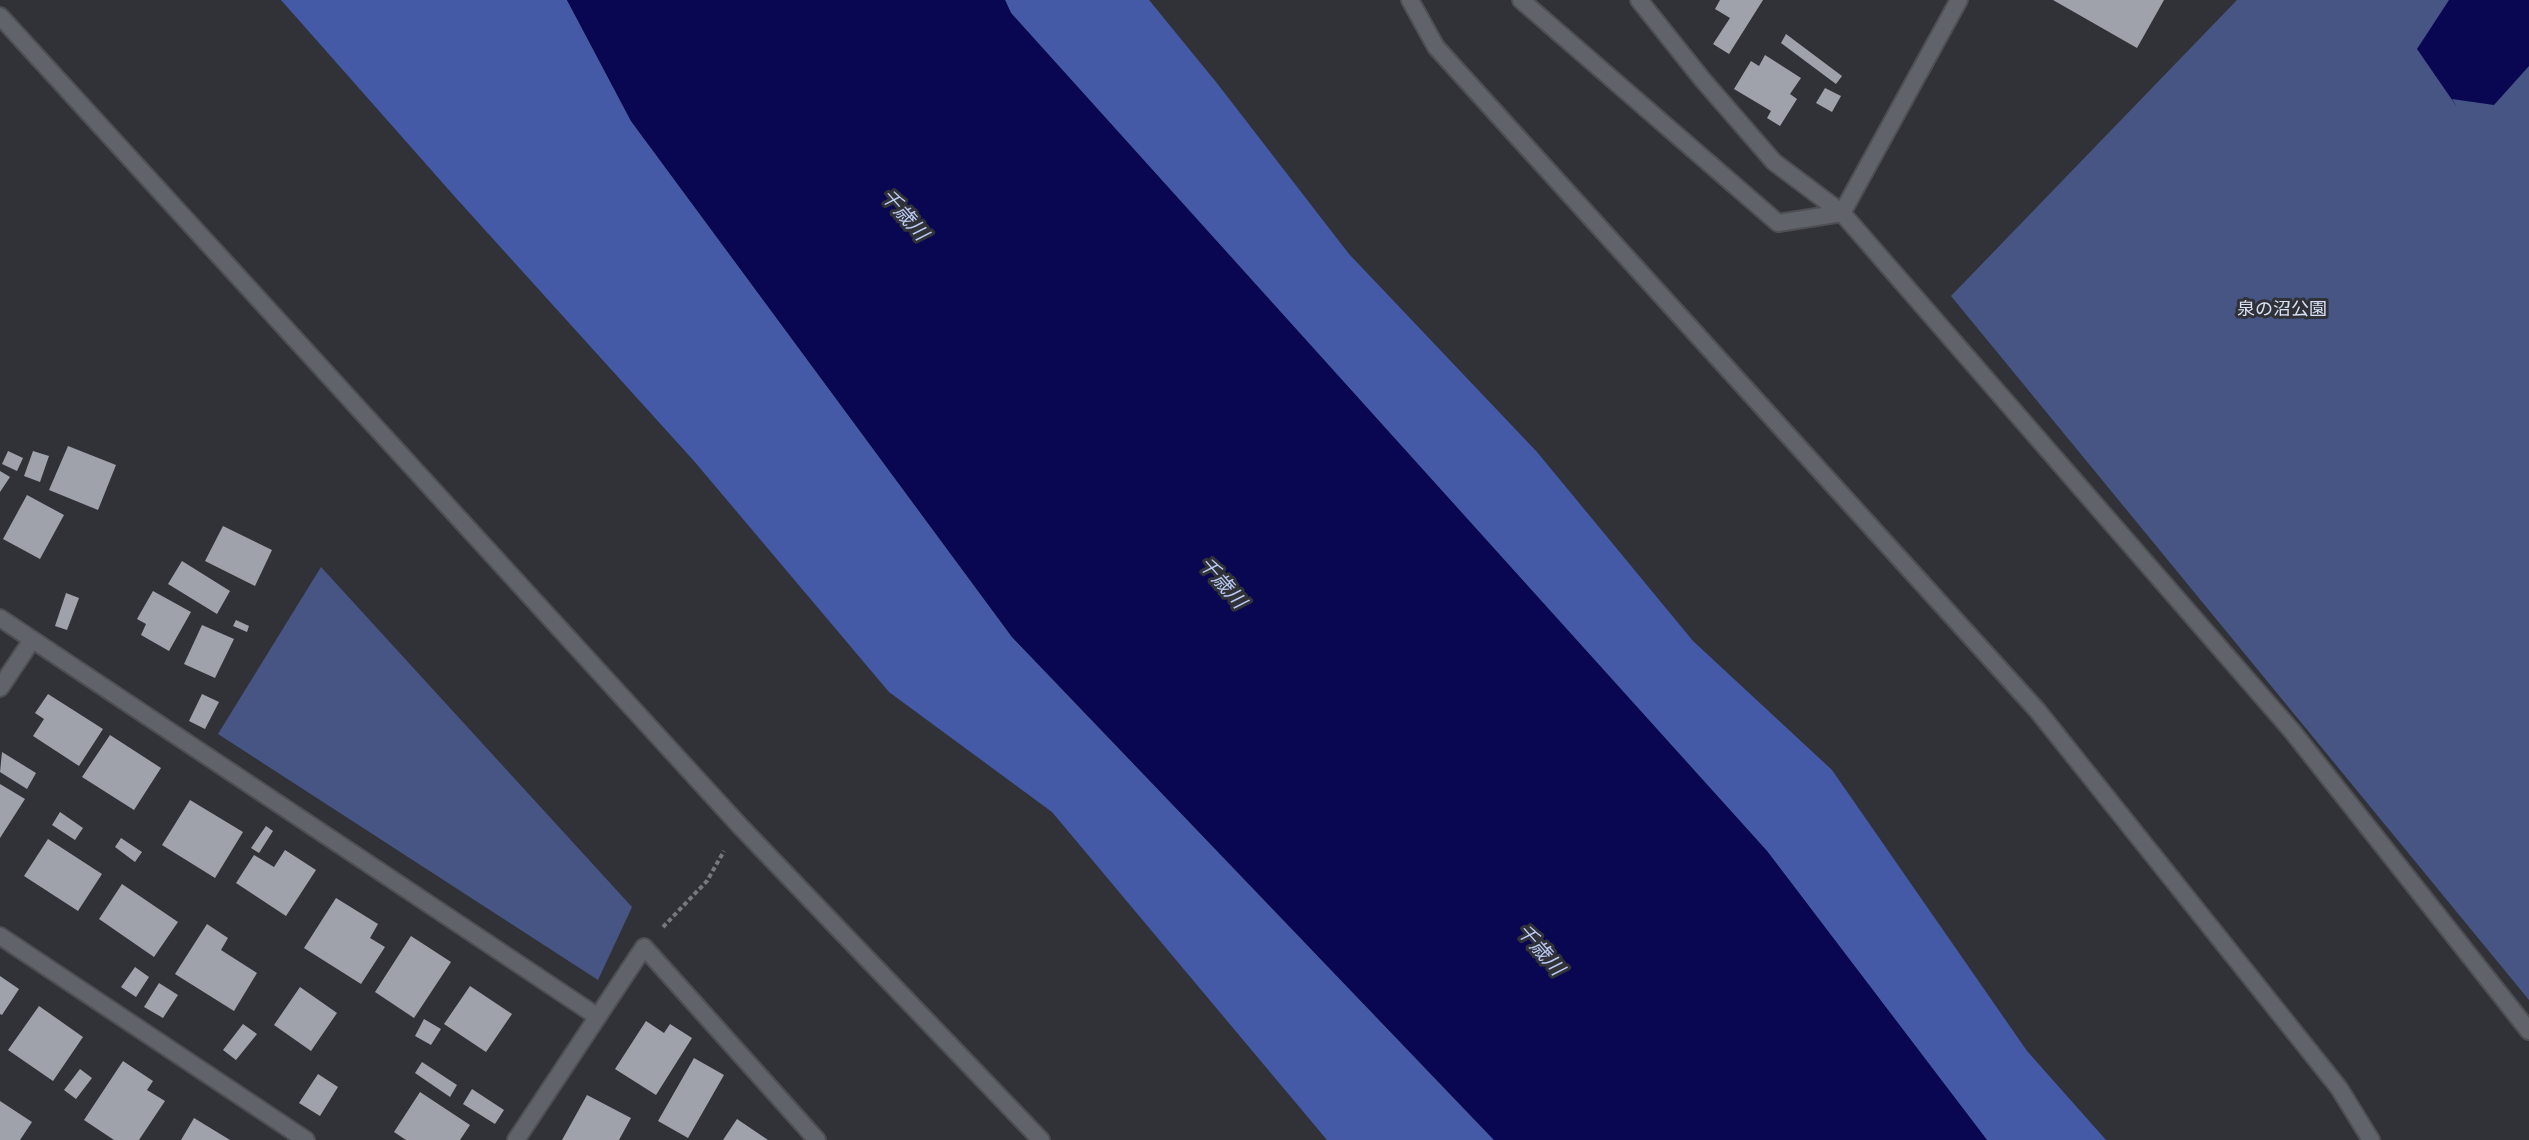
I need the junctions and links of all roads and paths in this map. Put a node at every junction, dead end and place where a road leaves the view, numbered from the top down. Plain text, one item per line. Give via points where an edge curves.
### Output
1 (1410, 0) edge
2 (1521, 0) edge
3 (1639, 0) edge
4 (1959, 0) edge
5 (0, 16) edge
6 (1842, 213) junction
7 (0, 618) edge
8 (32, 640) junction
9 (0, 688) edge
10 (740, 826) junction
11 (0, 936) edge
12 (644, 947) junction
13 (598, 1017) junction
14 (2529, 1031) edge
15 (306, 1140) edge
16 (516, 1140) edge
17 (817, 1140) edge
18 (1041, 1140) edge
19 (2371, 1140) edge

1 - 19 street via 1436,47 2037,710 2339,1088
2 - 6 street via 1778,223
3 - 6 street via 1774,162
4 - 6 street
5 - 10 street
6 - 14 street via 2292,731
7 - 8 street
8 - 9 street
8 - 13 street
10 - 12 path via 707,880
10 - 18 street
11 - 15 street
12 - 13 street
12 - 17 street
13 - 16 street

